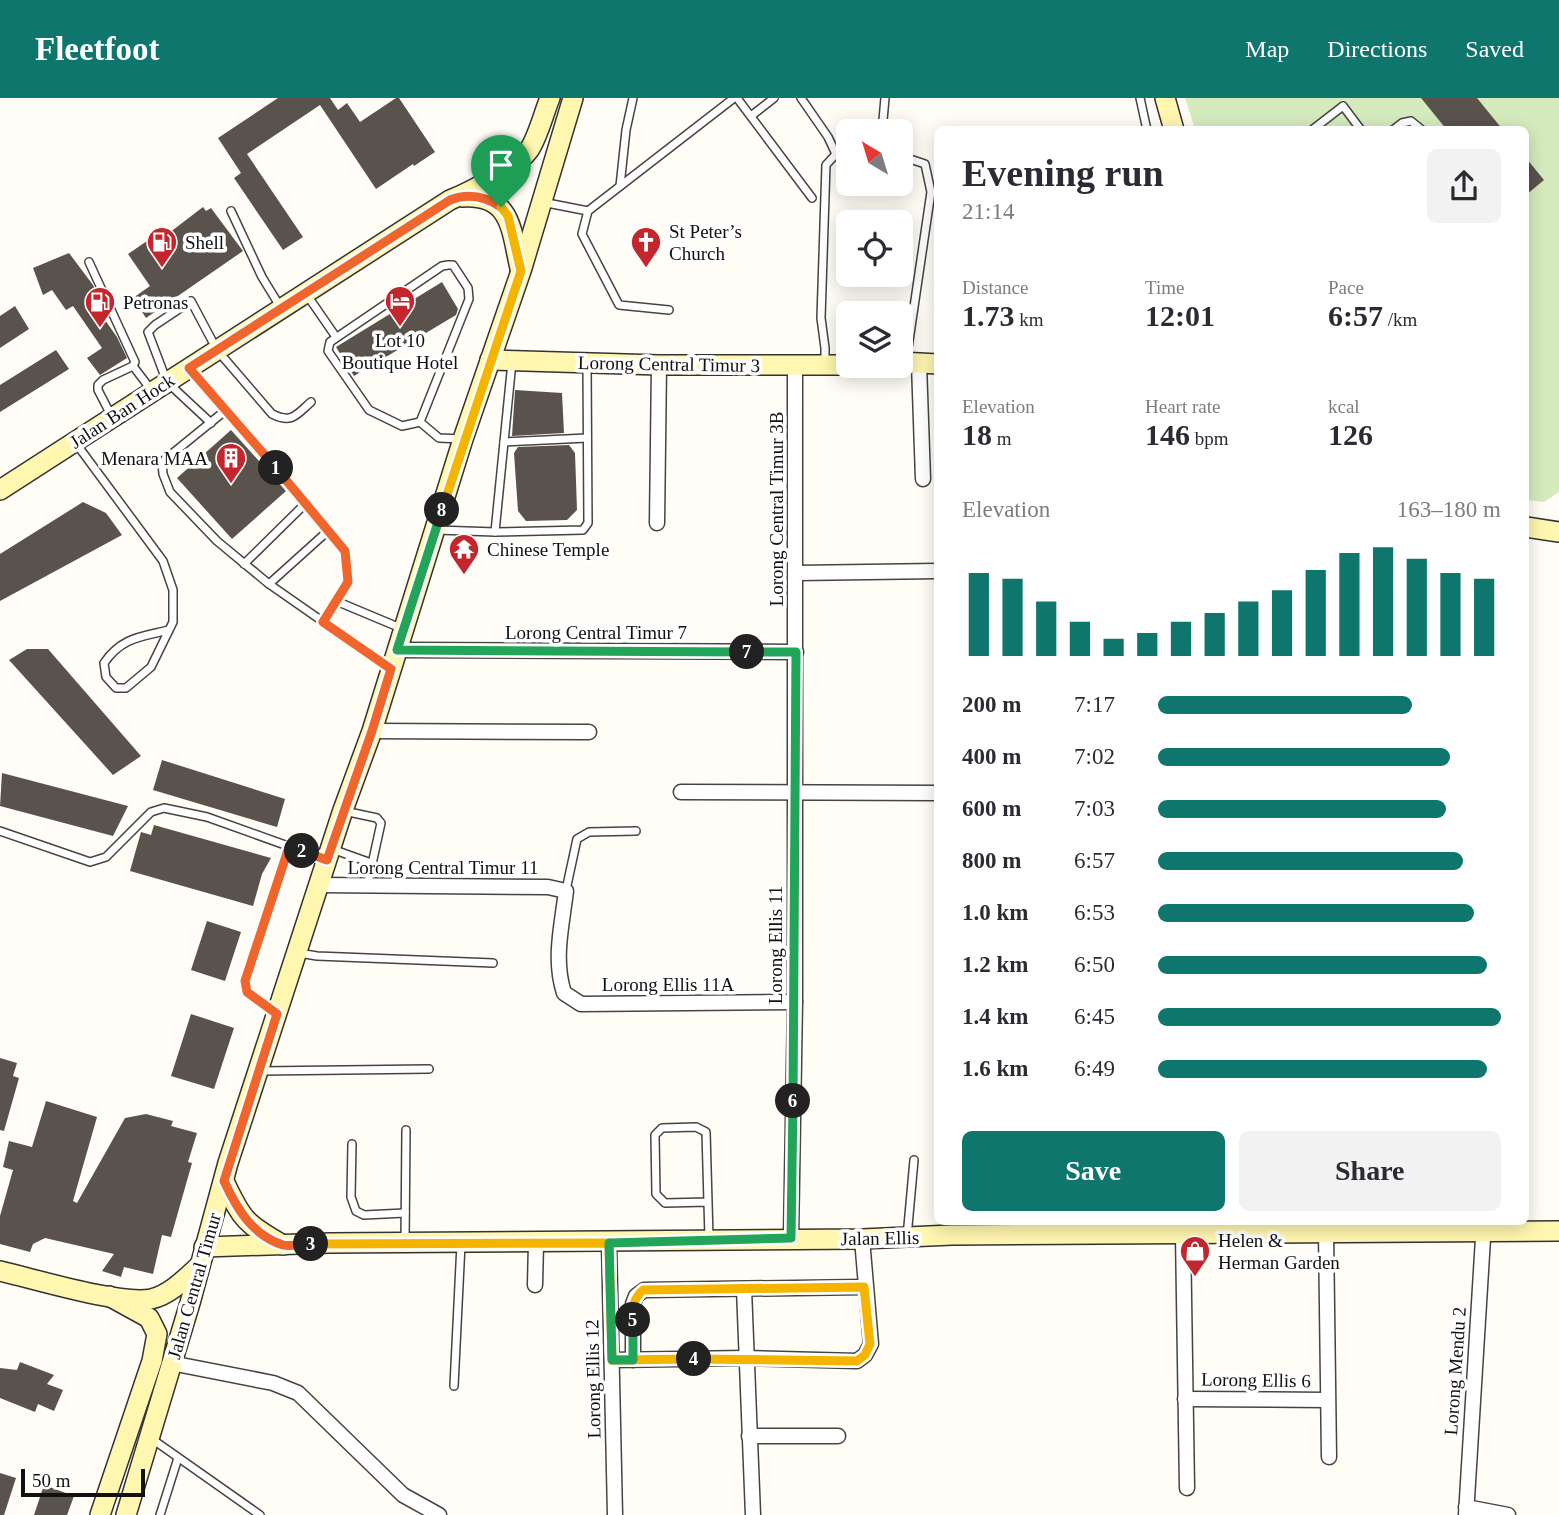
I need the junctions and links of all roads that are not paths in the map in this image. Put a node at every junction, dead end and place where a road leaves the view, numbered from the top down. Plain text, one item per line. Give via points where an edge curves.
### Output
1 (550, 98) edge
2 (573, 98) edge
3 (633, 98) edge
4 (735, 98) edge
5 (774, 98) edge
6 (801, 98) edge
7 (885, 98) edge
8 (1140, 98) edge
9 (1165, 98) edge
10 (751, 116) junction
11 (883, 119) edge
12 (1146, 126) edge
13 (1173, 126) edge
14 (1317, 126) edge
15 (1358, 126) edge
16 (1398, 126) edge
17 (1417, 126) edge
18 (836, 154) joint
19 (914, 160) edge
20 (621, 186) junction
21 (457, 197) junction
22 (812, 198) dead end
23 (542, 202) junction
24 (231, 211) dead end
25 (588, 211) junction
26 (89, 262) dead end
27 (521, 271) junction
28 (305, 293) junction
29 (282, 308) junction
30 (669, 310) dead end
31 (336, 337) junction
32 (217, 350) junction
33 (490, 360) junction
34 (513, 361) junction
35 (916, 363) edge
36 (587, 364) junction
37 (659, 365) junction
38 (133, 366) junction
39 (795, 366) junction
40 (825, 366) junction
41 (836, 366) edge
42 (189, 368) junction
43 (160, 387) junction
44 (311, 402) dead end
45 (226, 410) junction
46 (112, 417) junction
47 (419, 422) junction
48 (211, 423) junction
49 (587, 438) junction
50 (464, 439) junction
51 (74, 442) junction
52 (504, 442) junction
53 (923, 479) dead end
54 (0, 490) edge
55 (306, 503) junction
56 (657, 523) dead end
57 (1529, 528) edge
58 (329, 530) junction
59 (435, 530) junction
60 (495, 532) junction
61 (1559, 533) edge
62 (244, 564) junction
63 (934, 571) edge
64 (796, 573) junction
65 (269, 584) junction
66 (336, 601) junction
67 (323, 622) junction
68 (404, 629) junction
69 (169, 630) junction
70 (796, 652) junction
71 (394, 659) junction
72 (372, 731) junction
73 (589, 732) dead end
74 (795, 791) junction
75 (681, 792) dead end
76 (934, 793) edge
77 (343, 810) junction
78 (0, 831) edge
79 (636, 831) dead end
80 (289, 847) junction
81 (329, 854) junction
82 (371, 863) junction
83 (320, 885) junction
84 (367, 887) junction
85 (566, 891) junction
86 (298, 953) junction
87 (493, 962) dead end
88 (795, 1002) junction
89 (277, 1014) junction
90 (429, 1069) dead end
91 (259, 1071) junction
92 (406, 1129) dead end
93 (352, 1144) dead end
94 (914, 1160) dead end
95 (224, 1181) junction
96 (708, 1202) junction
97 (405, 1213) junction
98 (1484, 1226) edge
99 (1270, 1227) edge
100 (952, 1228) edge
101 (1013, 1228) edge
102 (1133, 1228) edge
103 (1559, 1231) edge
104 (1326, 1233) junction
105 (1183, 1234) junction
106 (907, 1237) junction
107 (791, 1238) junction
108 (862, 1239) junction
109 (709, 1241) junction
110 (405, 1243) junction
111 (461, 1243) junction
112 (536, 1243) junction
113 (609, 1243) junction
114 (285, 1245) junction
115 (202, 1256) junction
116 (0, 1270) edge
117 (535, 1285) dead end
118 (864, 1287) junction
119 (744, 1289) junction
120 (109, 1296) junction
121 (746, 1358) junction
122 (612, 1360) junction
123 (633, 1360) junction
124 (171, 1363) junction
125 (454, 1386) dead end
126 (1185, 1399) junction
127 (1327, 1400) junction
128 (749, 1436) junction
129 (838, 1436) dead end
130 (149, 1437) junction
131 (1329, 1457) dead end
132 (178, 1458) junction
133 (1187, 1488) dead end
134 (1466, 1511) edge
135 (100, 1515) edge
136 (126, 1515) edge
137 (160, 1515) edge
138 (260, 1515) edge
139 (439, 1515) edge
140 (615, 1515) edge
141 (753, 1515) edge
142 (1508, 1515) edge

1 - 21 main road via 529,150 481,186
2 - 23 main road, Jalan Central Timur
3 - 20 lane
4 - 10 lane
4 - 20 lane
5 - 10 lane
6 - 18 lane
7 - 11 lane
8 - 12 lane
9 - 13 main road
10 - 22 lane
14 - 15 lane via 1343,106
16 - 17 lane via 1411,121
18 - 40 lane via 826,165 821,318
19 - 35 lane via 925,164 931,192
20 - 25 lane
21 - 27 main road via 472,196 501,207 508,216
21 - 28 main road, Jalan Ban Hock
23 - 25 lane
23 - 27 main road, Jalan Central Timur
24 - 29 lane
25 - 30 lane via 582,234 619,304
26 - 38 lane
27 - 33 main road, Jalan Central Timur
28 - 29 main road, Jalan Ban Hock
28 - 31 lane
29 - 32 main road, Jalan Ban Hock
31 - 47 lane via 328,351 369,410 402,426
31 - 47 lane via 442,266 453,265 468,288 469,299
32 - 42 main road, Jalan Ban Hock
32 - 43 lane via 194,304 186,303 148,332
32 - 44 lane via 272,414 283,420 295,417
33 - 34 main road, Lorong Central Timur 3
33 - 50 main road, Jalan Central Timur
34 - 36 main road, Lorong Central Timur 3
34 - 52 lane
35 - 53 street
36 - 37 main road, Lorong Central Timur 3
36 - 49 lane
37 - 39 main road, Lorong Central Timur 3
37 - 56 street
38 - 43 lane
38 - 46 lane via 98,385
39 - 40 main road, Lorong Central Timur 3
39 - 64 street, Lorong Central Timur 3B
40 - 41 main road, Lorong Central Timur 3
42 - 43 main road, Jalan Ban Hock
42 - 45 lane
43 - 46 main road, Jalan Ban Hock
43 - 48 lane
45 - 48 lane
45 - 55 lane
46 - 51 main road, Jalan Ban Hock
47 - 50 lane via 439,438
48 - 62 lane via 162,462 163,474 170,492
49 - 52 lane
49 - 60 lane via 589,523 583,530
50 - 59 main road, Jalan Central Timur
51 - 54 main road, Jalan Ban Hock
51 - 69 lane via 163,561 173,590
52 - 60 lane
55 - 58 lane
55 - 62 lane
57 - 61 main road
58 - 65 lane
58 - 66 lane via 345,551 347,571 348,582
59 - 60 lane
59 - 68 main road, Jalan Central Timur
62 - 65 lane
63 - 64 street
64 - 70 street, Lorong Central Timur 3B
65 - 67 lane
66 - 67 lane
66 - 68 lane
67 - 71 lane
68 - 71 main road, Jalan Central Timur
69 - 69 lane via 151,667 126,688 116,688 106,677 104,663 128,639
70 - 71 street, Lorong Central Timur 7
70 - 74 street, Lorong Ellis 11
71 - 72 main road, Jalan Central Timur
72 - 73 street
72 - 77 main road, Jalan Central Timur
74 - 75 street
74 - 76 street
74 - 88 street, Lorong Ellis 11
77 - 81 main road, Jalan Central Timur
77 - 82 lane via 377,818 381,824
78 - 80 lane via 90,862 106,857 151,813 164,808 207,817
79 - 85 lane via 589,832 577,839
80 - 81 lane
80 - 89 lane via 245,981 247,992
81 - 82 lane
81 - 83 main road, Jalan Central Timur
82 - 84 lane
83 - 84 street, Lorong Central Timur 11
83 - 86 main road, Jalan Central Timur
84 - 85 street, Lorong Central Timur 11 via 548,887
85 - 88 street, Lorong Ellis 11A via 559,978 564,993 581,1004
86 - 87 lane
86 - 89 main road, Jalan Central Timur
88 - 107 street, Lorong Ellis 11
89 - 91 main road, Jalan Central Timur
90 - 91 lane
91 - 95 main road, Jalan Central Timur
92 - 97 lane
93 - 97 lane via 351,1197 356,1210 364,1215
94 - 106 lane
95 - 114 main road, Jalan Ellis via 238,1211 253,1228
95 - 115 main road, Jalan Central Timur
96 - 96 lane via 665,1203 656,1194 655,1135 662,1128 696,1127 706,1132
96 - 109 lane
97 - 110 lane
98 - 103 main road, Jalan Ellis
98 - 104 main road, Jalan Ellis
98 - 134 street, Lorong Mendu 2
99 - 104 main road, Jalan Ellis
99 - 105 main road, Jalan Ellis
100 - 101 main road, Jalan Ellis
100 - 106 main road, Jalan Ellis
101 - 102 main road, Jalan Ellis
102 - 105 main road, Jalan Ellis
104 - 127 street
105 - 126 street
106 - 108 main road, Jalan Ellis
107 - 108 main road, Jalan Ellis
107 - 109 main road, Jalan Ellis
108 - 118 street
109 - 113 main road, Jalan Ellis
110 - 111 main road, Jalan Ellis
110 - 114 main road, Jalan Ellis
111 - 112 main road, Jalan Ellis
111 - 125 lane
112 - 113 main road, Jalan Ellis
112 - 117 street
113 - 122 street, Lorong Ellis 12
114 - 115 main road, Jalan Ellis
115 - 120 main road via 174,1287 150,1299
115 - 124 main road, Jalan Central Timur
116 - 120 main road
118 - 119 street
118 - 121 street via 870,1344 857,1361
119 - 121 street
119 - 123 street via 643,1290 633,1304
120 - 135 main road, Jalan Central Timur via 149,1318 157,1334
121 - 123 street
121 - 128 street
122 - 123 street
122 - 140 street, Lorong Ellis 12
124 - 130 main road, Jalan Central Timur
124 - 139 street via 273,1383 298,1393 403,1495
126 - 127 street, Lorong Ellis 6
126 - 133 street
127 - 131 street
128 - 129 street
128 - 141 street
130 - 132 lane
130 - 136 main road, Jalan Central Timur
132 - 137 lane
132 - 138 lane
134 - 142 street

